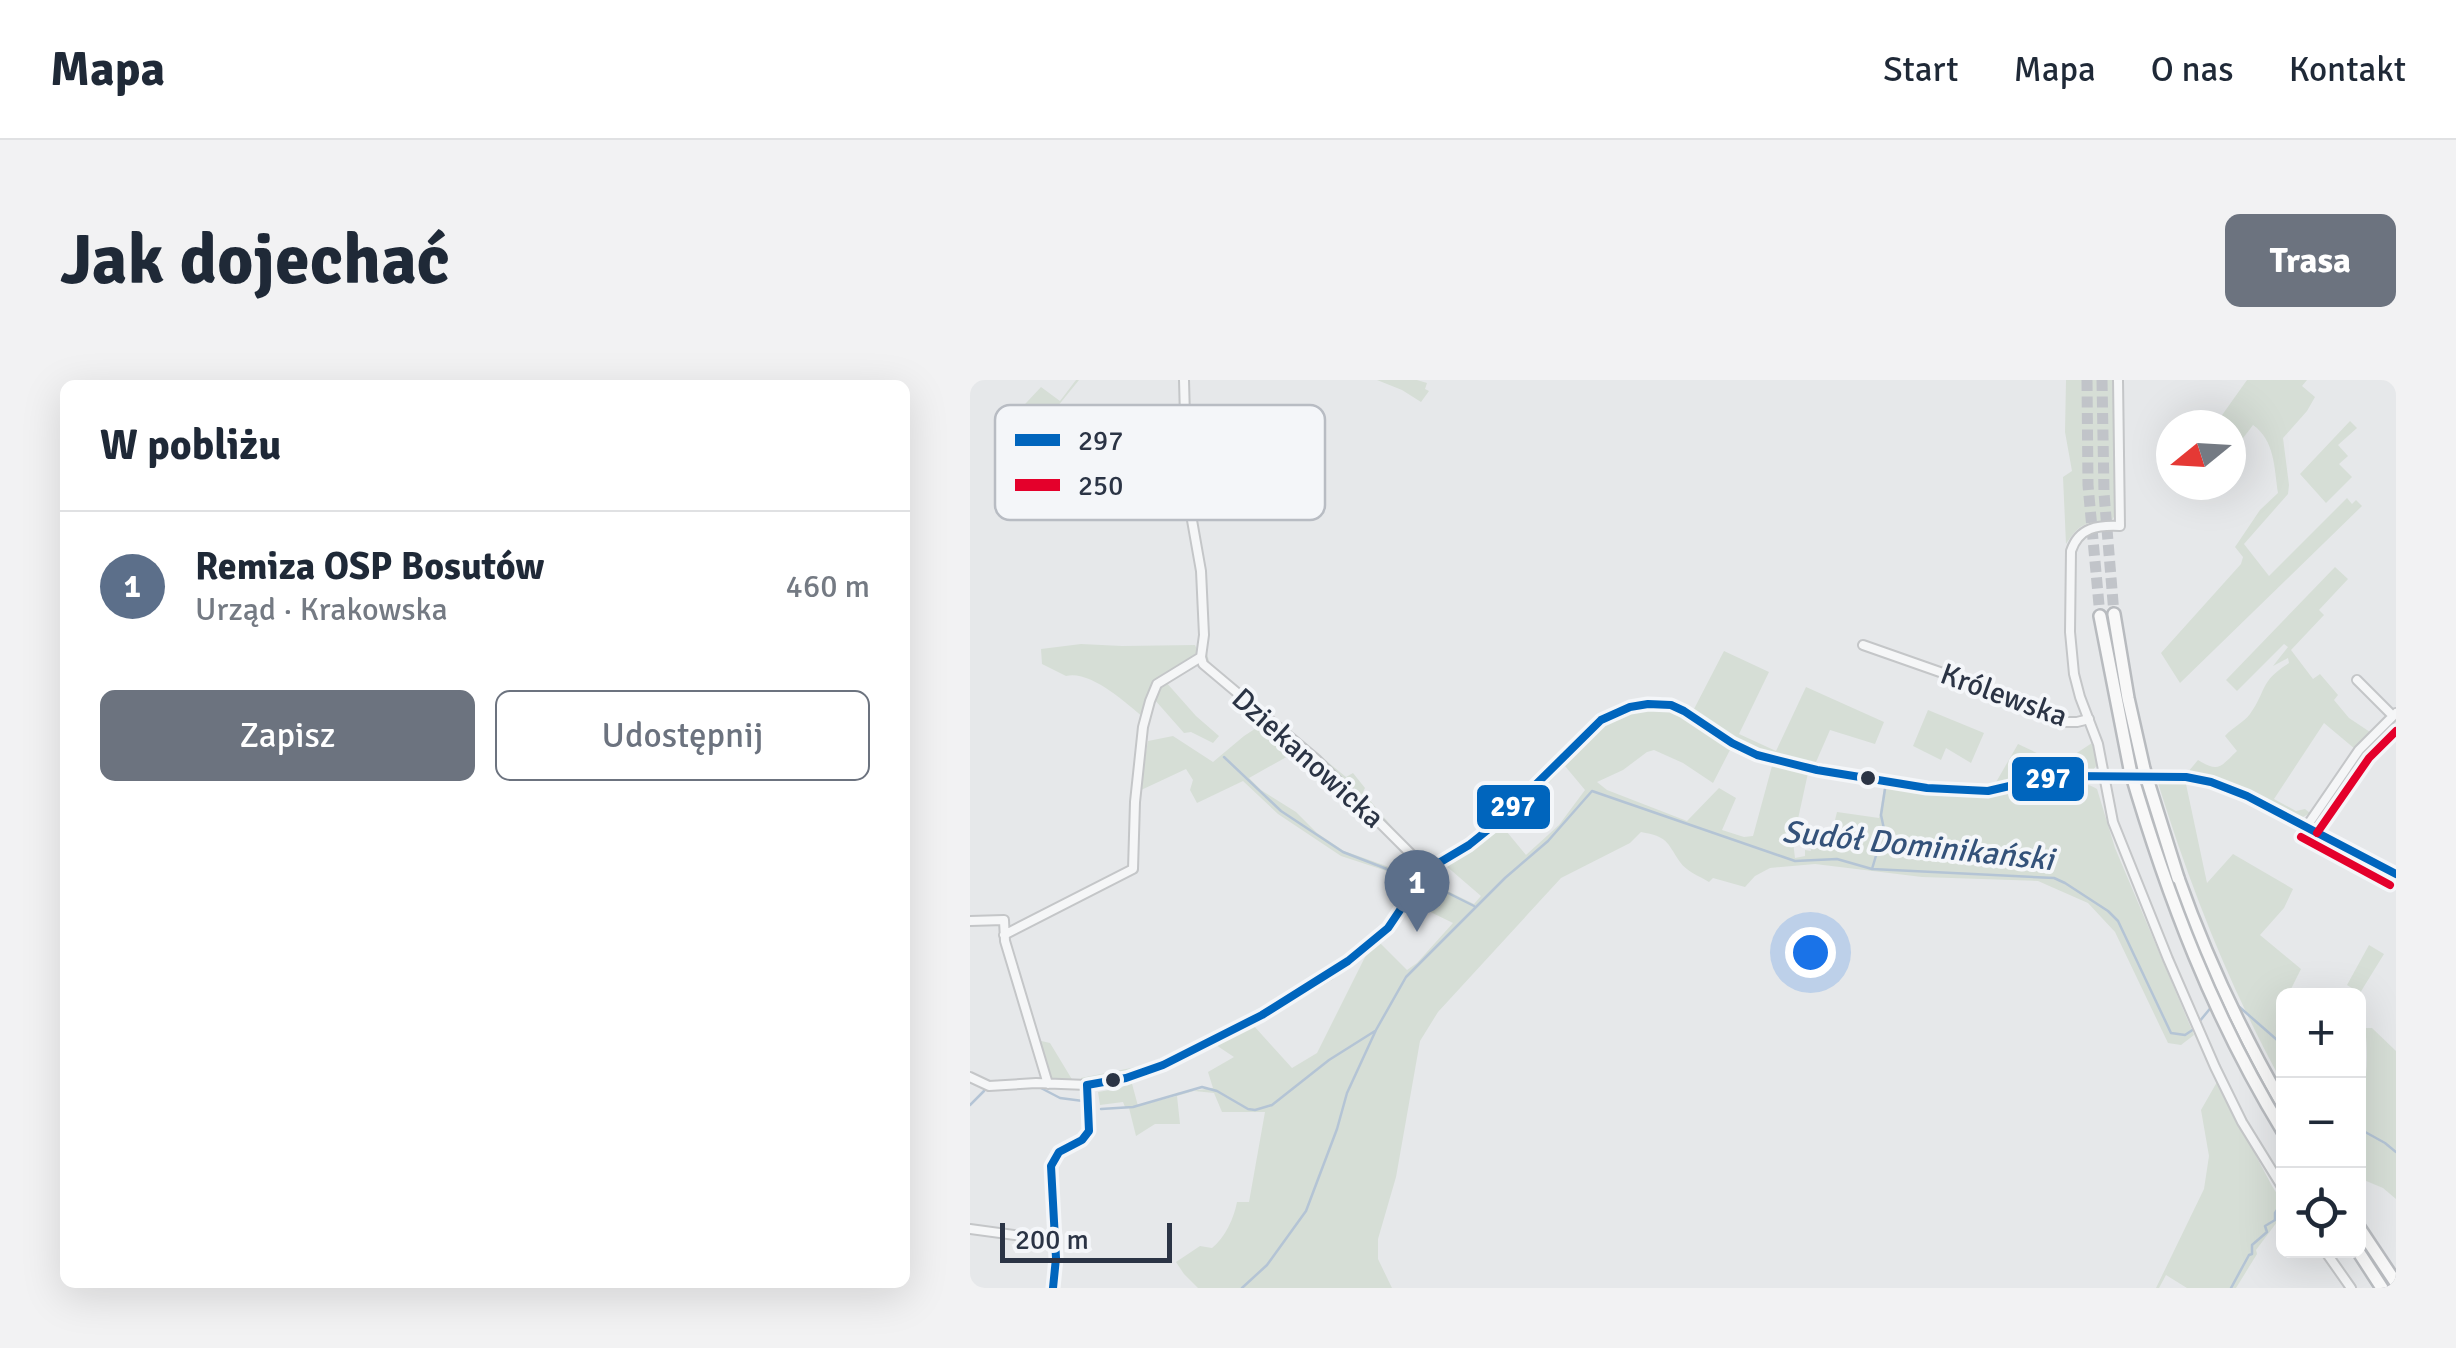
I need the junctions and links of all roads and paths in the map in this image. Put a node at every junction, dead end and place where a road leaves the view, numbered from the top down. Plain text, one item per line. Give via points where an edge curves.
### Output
1 (1184, 380) edge
2 (2118, 380) edge
3 (1185, 405) edge
4 (1192, 520) edge
5 (2114, 614) tunnel mouth
6 (2100, 616) tunnel mouth
7 (1863, 645) dead end
8 (1201, 657) junction
9 (2358, 680) dead end
10 (2394, 715) edge
11 (2090, 718) junction
12 (2105, 775) junction
13 (2307, 826) junction
14 (1427, 870) junction
15 (2396, 874) edge
16 (970, 921) edge
17 (1004, 936) junction
18 (970, 1078) edge
19 (1048, 1084) junction
20 (1087, 1085) junction
21 (2276, 1092) edge
22 (2276, 1119) edge
23 (2276, 1177) edge
24 (970, 1229) edge
25 (1056, 1236) junction
26 (2366, 1238) edge
27 (2330, 1258) edge
28 (2363, 1258) edge
29 (2396, 1284) edge
30 (1053, 1288) edge
31 (2351, 1288) edge
32 (2382, 1288) edge

1 - 3 street
2 - 11 street via 2120,526 2084,531 2072,551 2072,661
4 - 8 street via 1204,600
5 - 21 highway, bridge via 2144,769 2170,856 2234,1014
6 - 22 highway, bridge via 2130,768 2160,868 2198,967
7 - 11 street, Królewska via 2063,722
8 - 14 street, Dziekanowicka
8 - 17 street via 1157,684 1150,702 1133,869
9 - 10 street
10 - 13 street via 2360,750
11 - 12 street, Królewska
12 - 13 street via 2211,782
12 - 14 street via 2052,777 1988,791 1910,786 1758,755 1677,706 1648,704 1601,720 1500,820
12 - 23 street, Królewska via 2113,822 2193,1019
13 - 15 street
14 - 20 street via 1388,928 1310,986 1152,1070
16 - 17 street via 1004,920
17 - 19 street
18 - 19 street via 989,1086
19 - 20 street
20 - 25 street via 1089,1132 1059,1152 1051,1166
24 - 25 street
25 - 30 street
26 - 29 highway
27 - 31 street
28 - 32 highway

